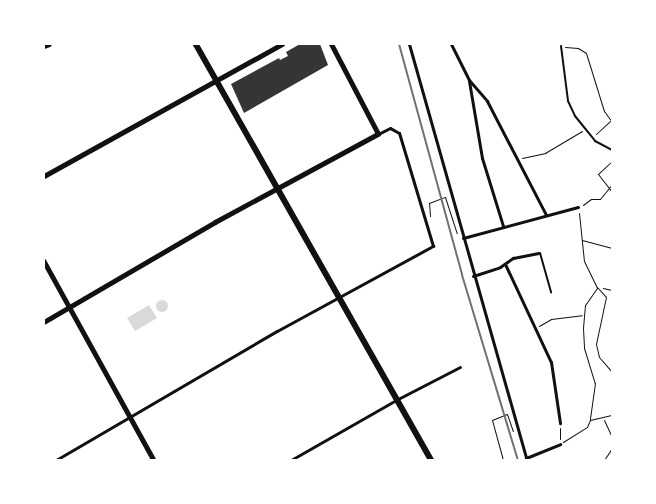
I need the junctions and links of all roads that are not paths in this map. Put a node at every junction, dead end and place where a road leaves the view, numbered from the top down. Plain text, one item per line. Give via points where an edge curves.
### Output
1 (49, 44) edge
2 (196, 44) edge
3 (282, 44) edge
4 (331, 44) edge
5 (409, 44) edge
6 (450, 44) edge
7 (44, 46) edge
8 (561, 46) road end
9 (215, 80) junction
10 (469, 80) junction
11 (378, 134) junction
12 (612, 150) edge
13 (44, 176) edge
14 (277, 188) junction
15 (578, 207) road end
16 (546, 215) junction
17 (503, 226) junction
18 (464, 238) junction
19 (539, 253) joint
20 (44, 261) edge
21 (505, 264) junction
22 (473, 276) junction
23 (551, 292) dead end
24 (339, 300) junction
25 (67, 308) junction
26 (44, 322) edge
27 (460, 367) dead end
28 (396, 400) junction
29 (130, 417) junction
30 (560, 423) road end
31 (560, 444) road end
32 (526, 459) edge
33 (56, 460) edge
34 (154, 460) edge
35 (290, 460) edge
36 (431, 460) edge

1 - 7 main road
2 - 9 main road
3 - 9 street
4 - 11 street
5 - 18 street
6 - 10 street
8 - 12 lane via 568,100 584,130
9 - 13 street
9 - 14 main road
10 - 16 street via 487,101
10 - 17 street via 482,158
11 - 14 street
11 - 24 street via 390,128 399,133 434,246
14 - 24 main road
14 - 25 street
15 - 16 street
16 - 17 street
17 - 18 street
18 - 22 street
19 - 21 street via 514,258
19 - 23 lane
20 - 25 street
21 - 22 street
21 - 30 street via 554,373
22 - 32 street
24 - 28 main road
24 - 29 street via 277,331
25 - 26 street
25 - 29 street
27 - 28 street
28 - 35 street
28 - 36 main road
29 - 33 street
29 - 34 street
31 - 32 street

